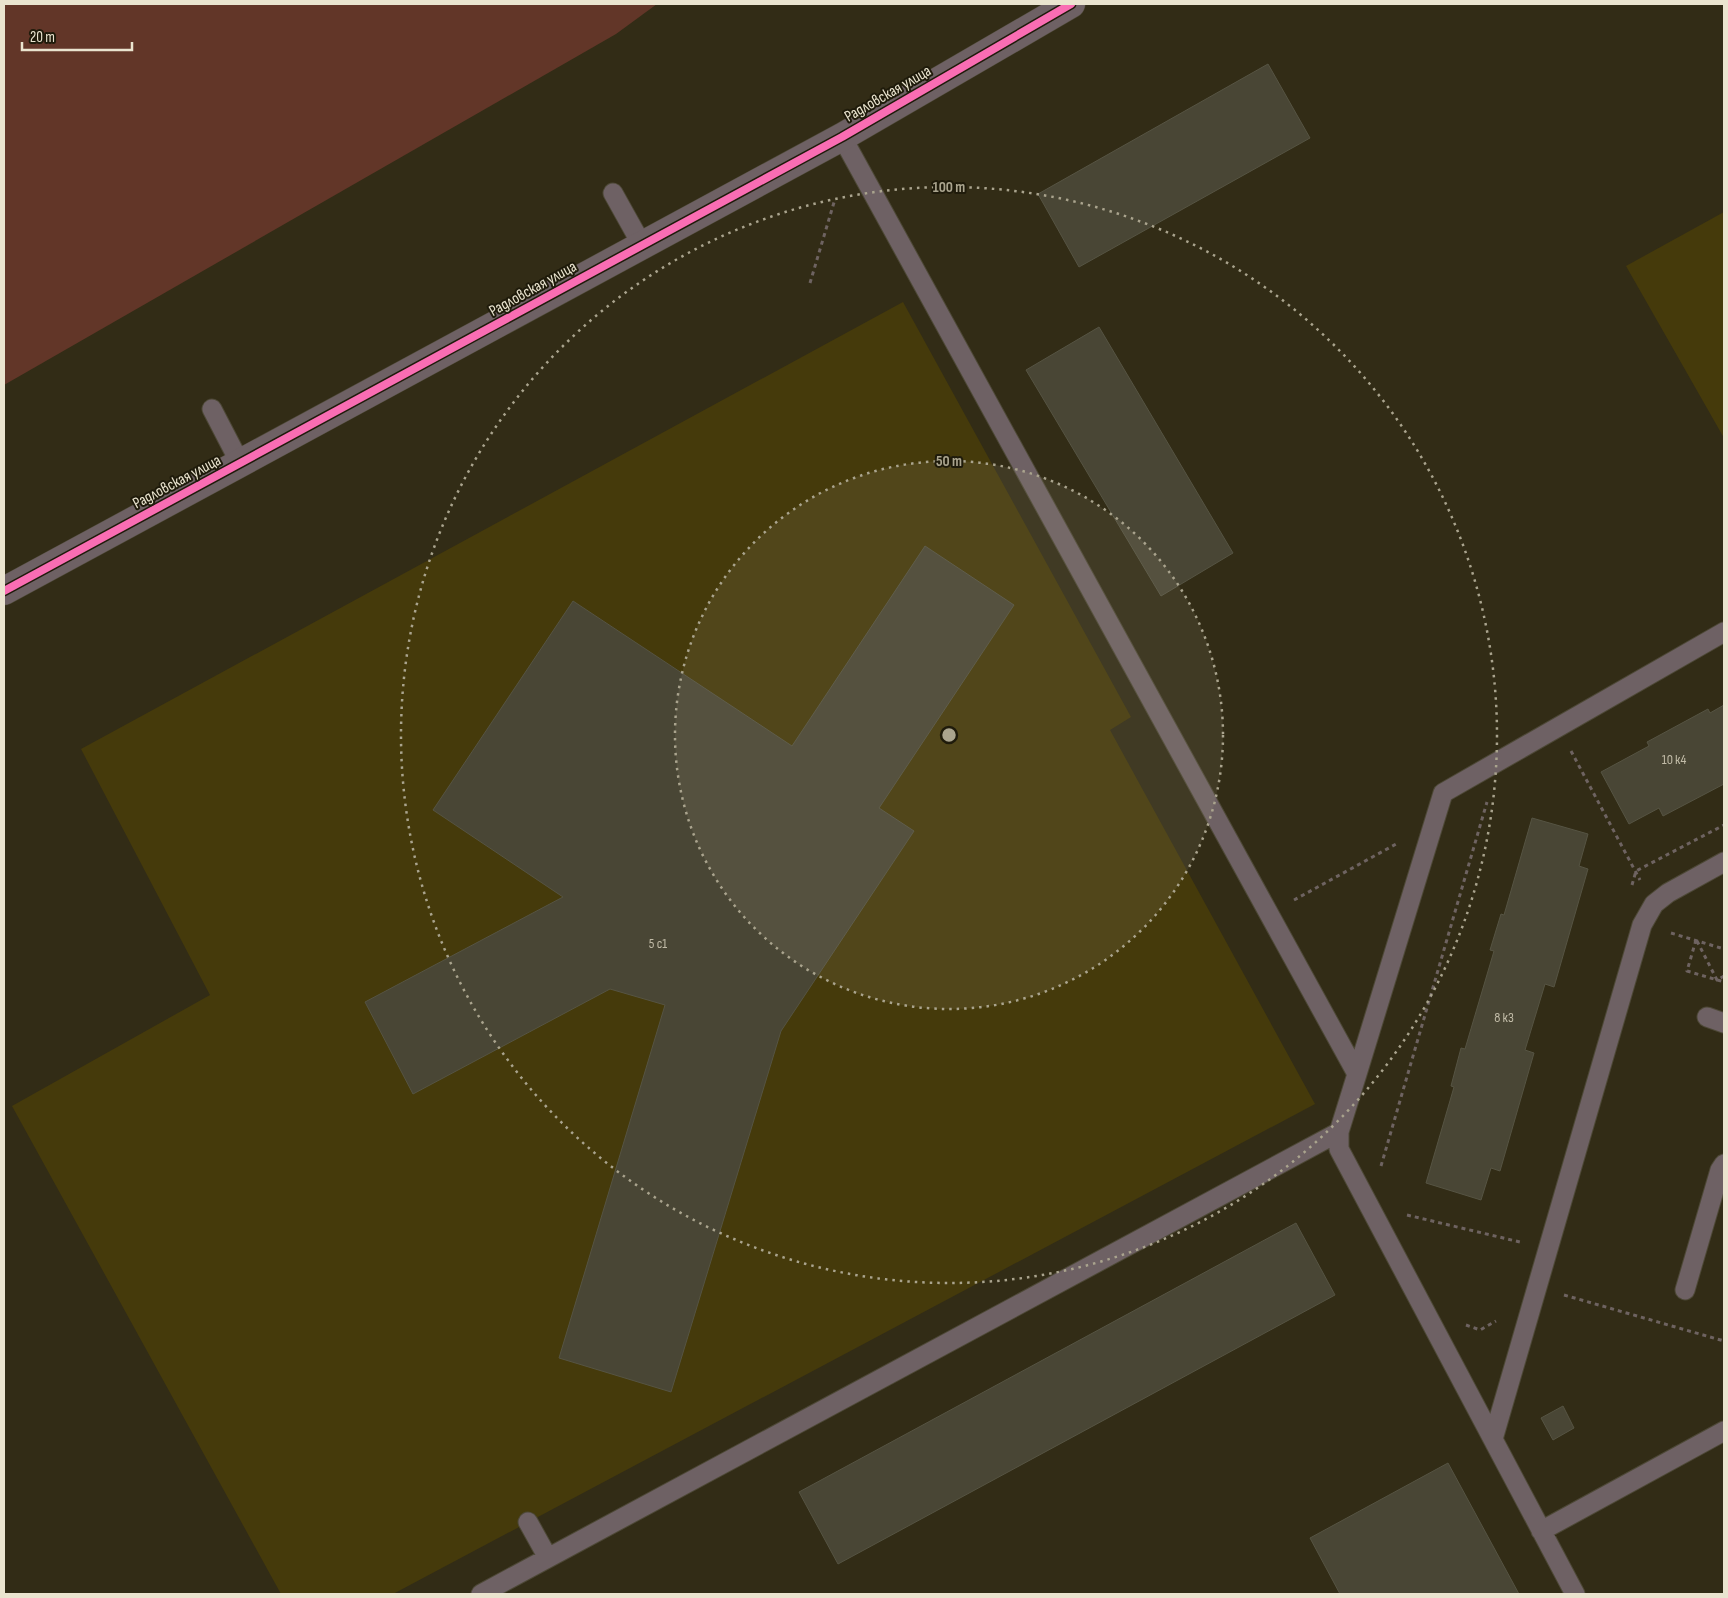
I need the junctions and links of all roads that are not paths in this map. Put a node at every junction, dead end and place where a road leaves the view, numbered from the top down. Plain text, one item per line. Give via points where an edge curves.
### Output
1 (1071, 4) edge
2 (842, 137) junction
3 (613, 192) dead end
4 (642, 245) junction
5 (212, 409) dead end
6 (240, 463) junction
7 (4, 592) edge
8 (1724, 632) edge
9 (1724, 862) edge
10 (1357, 1074) junction
11 (1339, 1132) junction
12 (1724, 1164) edge
13 (1685, 1290) dead end
14 (1724, 1431) edge
15 (1493, 1439) junction
16 (528, 1522) dead end
17 (1541, 1531) junction
18 (548, 1558) junction
19 (481, 1594) edge
20 (1576, 1594) edge

1 - 2 street, Радловская улица
2 - 4 street, Радловская улица
2 - 10 lane
3 - 4 lane
4 - 6 street, Радловская улица
5 - 6 lane
6 - 7 street, Радловская улица
8 - 10 lane via 1442,794
9 - 15 lane via 1668,893 1654,904 1642,925
10 - 11 lane
11 - 15 lane via 1339,1149
11 - 18 lane
12 - 13 lane
14 - 17 lane
15 - 17 lane
16 - 18 lane
17 - 20 lane
18 - 19 lane

